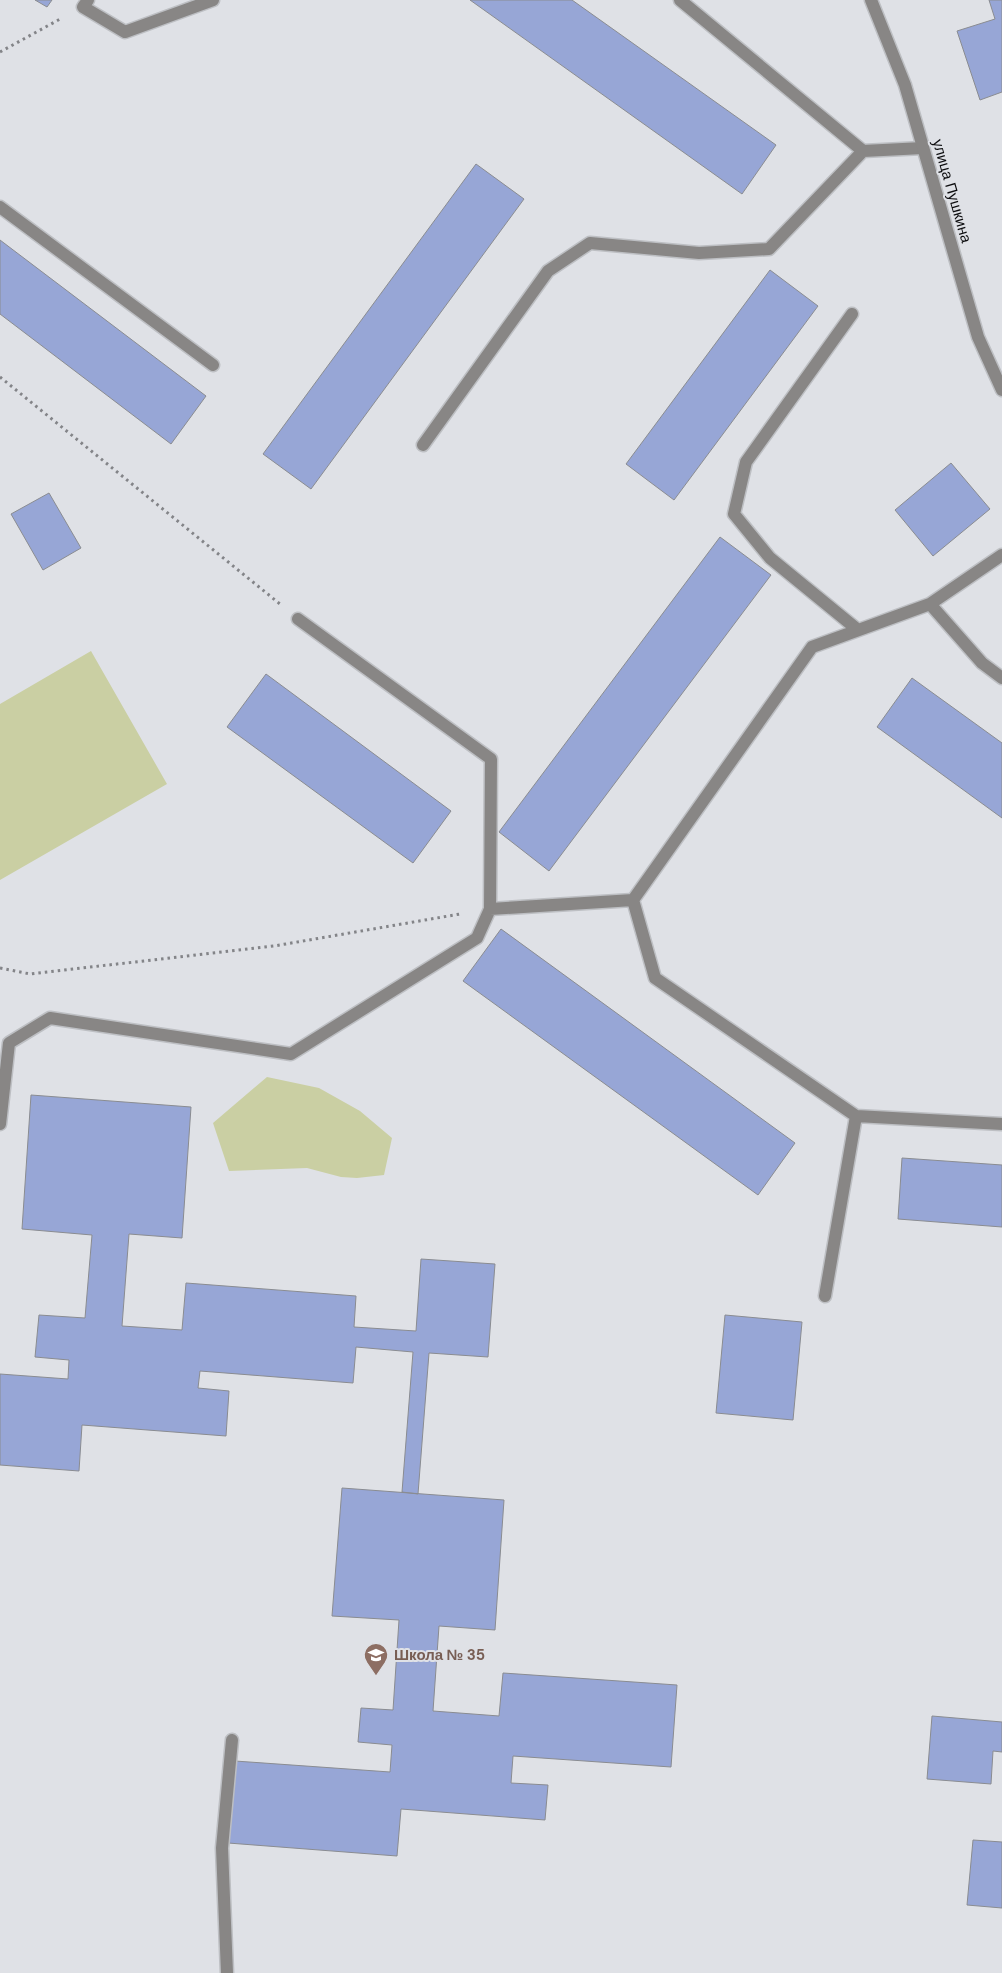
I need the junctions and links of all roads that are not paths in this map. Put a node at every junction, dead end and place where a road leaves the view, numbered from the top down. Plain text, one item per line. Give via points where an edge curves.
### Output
1 (213, 0) edge
2 (680, 0) edge
3 (871, 0) edge
4 (85, 4) edge
5 (923, 148) junction
6 (863, 151) junction
7 (0, 208) edge
8 (852, 314) dead end
9 (213, 365) dead end
10 (1002, 390) edge
11 (423, 445) dead end
12 (1002, 555) edge
13 (930, 604) junction
14 (298, 619) road end
15 (858, 630) junction
16 (1002, 678) edge
17 (633, 900) junction
18 (490, 909) junction
19 (856, 1116) junction
20 (0, 1124) edge
21 (1002, 1124) edge
22 (825, 1296) dead end
23 (232, 1740) dead end
24 (227, 1973) edge

1 - 4 street via 126,32
2 - 6 street
3 - 5 street, улица Пушкина via 905,85
5 - 6 street
5 - 10 street, улица Пушкина via 978,337
6 - 11 street via 769,249 699,253 590,243 555,266 548,271
7 - 9 street
8 - 15 street via 746,462 734,514 770,558
12 - 13 street
13 - 15 street
13 - 16 street via 982,664
14 - 18 street via 491,759
15 - 17 street via 812,647
17 - 18 street
17 - 19 street via 655,978
18 - 20 street via 477,938 291,1054 50,1018 8,1043
19 - 21 street
19 - 22 street
23 - 24 street via 222,1848

